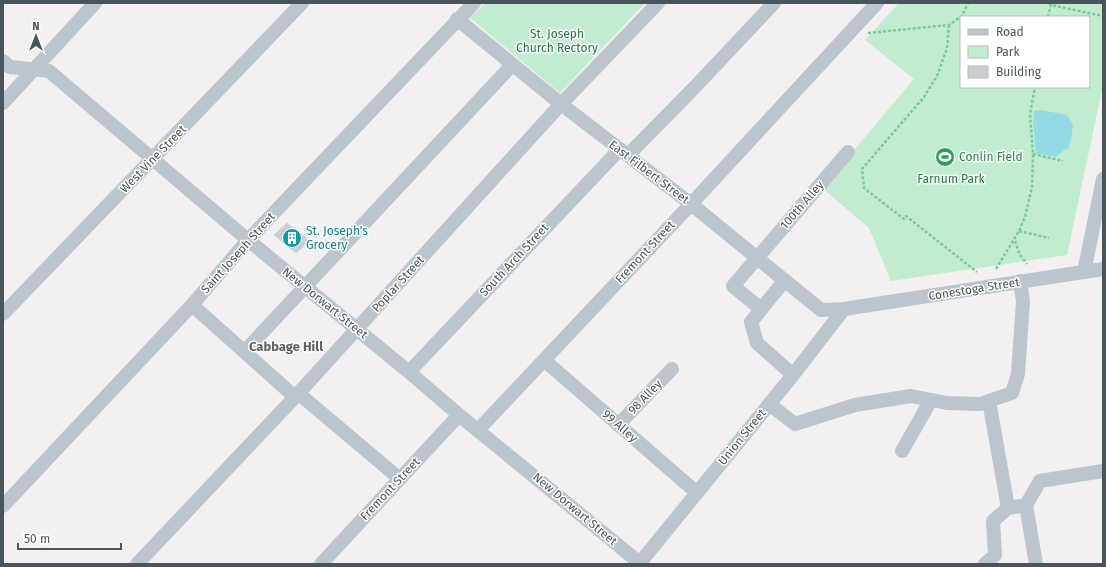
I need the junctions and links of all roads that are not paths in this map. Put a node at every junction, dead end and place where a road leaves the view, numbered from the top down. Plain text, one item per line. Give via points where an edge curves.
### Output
1 (95, 3) edge
2 (302, 3) edge
3 (474, 3) edge
4 (658, 3) edge
5 (774, 3) edge
6 (877, 3) edge
7 (457, 19) junction
8 (3, 60) edge
9 (512, 65) junction
10 (34, 69) junction
11 (3, 103) edge
12 (561, 104) junction
13 (624, 152) junction
14 (848, 152) dead end
15 (153, 158) junction
16 (1103, 179) edge
17 (691, 204) junction
18 (248, 240) junction
19 (756, 258) junction
20 (1103, 269) edge
21 (1084, 272) junction
22 (784, 281) junction
23 (1020, 281) junction
24 (305, 286) junction
25 (192, 305) junction
26 (761, 309) junction
27 (844, 309) junction
28 (3, 314) edge
29 (356, 329) junction
30 (244, 351) junction
31 (544, 360) junction
32 (672, 369) dead end
33 (409, 372) junction
34 (793, 375) junction
35 (296, 395) junction
36 (931, 400) junction
37 (989, 401) junction
38 (769, 404) junction
39 (459, 415) junction
40 (618, 425) junction
41 (478, 430) junction
42 (902, 451) dead end
43 (1103, 471) edge
44 (400, 478) junction
45 (696, 492) junction
46 (1026, 505) junction
47 (3, 506) edge
48 (1008, 508) junction
49 (137, 564) edge
50 (321, 564) edge
51 (640, 564) edge
52 (985, 564) edge
53 (1036, 564) edge

1 - 10 street
2 - 15 street, West Vine Street
3 - 7 street, Saint Joseph Street
4 - 12 street, Poplar Street
5 - 13 street, South Arch Street via 694,88
6 - 17 street, Fremont Street
7 - 9 street, East Filbert Street
7 - 18 street, Saint Joseph Street
8 - 10 street, New Dorwart Street via 10,67
9 - 12 street, East Filbert Street
9 - 24 street
10 - 11 street
10 - 15 street, New Dorwart Street via 49,71
12 - 13 street, East Filbert Street
12 - 29 street, Poplar Street
13 - 17 street, East Filbert Street
13 - 33 street, South Arch Street
14 - 19 street, 100th Alley
15 - 18 street, New Dorwart Street
15 - 28 street, West Vine Street
16 - 21 street
17 - 19 street, East Filbert Street
17 - 31 street, Fremont Street
18 - 24 street, New Dorwart Street
18 - 25 street, Saint Joseph Street
19 - 22 street, East Filbert Street
19 - 26 street, 100th Alley via 733,286
20 - 21 street, Conestoga Street
21 - 23 street, Conestoga Street
22 - 26 street
22 - 27 street, East Filbert Street via 821,310
23 - 27 street, Conestoga Street
23 - 37 street via 1023,301 1018,374 1012,393
24 - 29 street, New Dorwart Street
24 - 30 street
25 - 30 street
25 - 47 street, Saint Joseph Street
26 - 34 street via 751,322 757,343
27 - 34 street, Union Street
29 - 33 street, New Dorwart Street
29 - 35 street, Poplar Street
30 - 35 street
31 - 40 street, 99 Alley
31 - 41 street, Fremont Street
32 - 40 street, 98 Alley
33 - 39 street, New Dorwart Street
34 - 38 street, Union Street
35 - 44 street
35 - 49 street, Poplar Street
36 - 37 street via 980,404
36 - 38 street via 911,396 855,405 794,424
36 - 42 street
37 - 48 street
38 - 45 street, Union Street
39 - 41 street, New Dorwart Street
39 - 44 street, Fremont Street
40 - 45 street, 99 Alley
41 - 51 street, New Dorwart Street
43 - 46 street via 1040,481
44 - 50 street, Fremont Street
45 - 51 street, Union Street
46 - 48 street
46 - 53 street
48 - 52 street via 993,521 995,555

